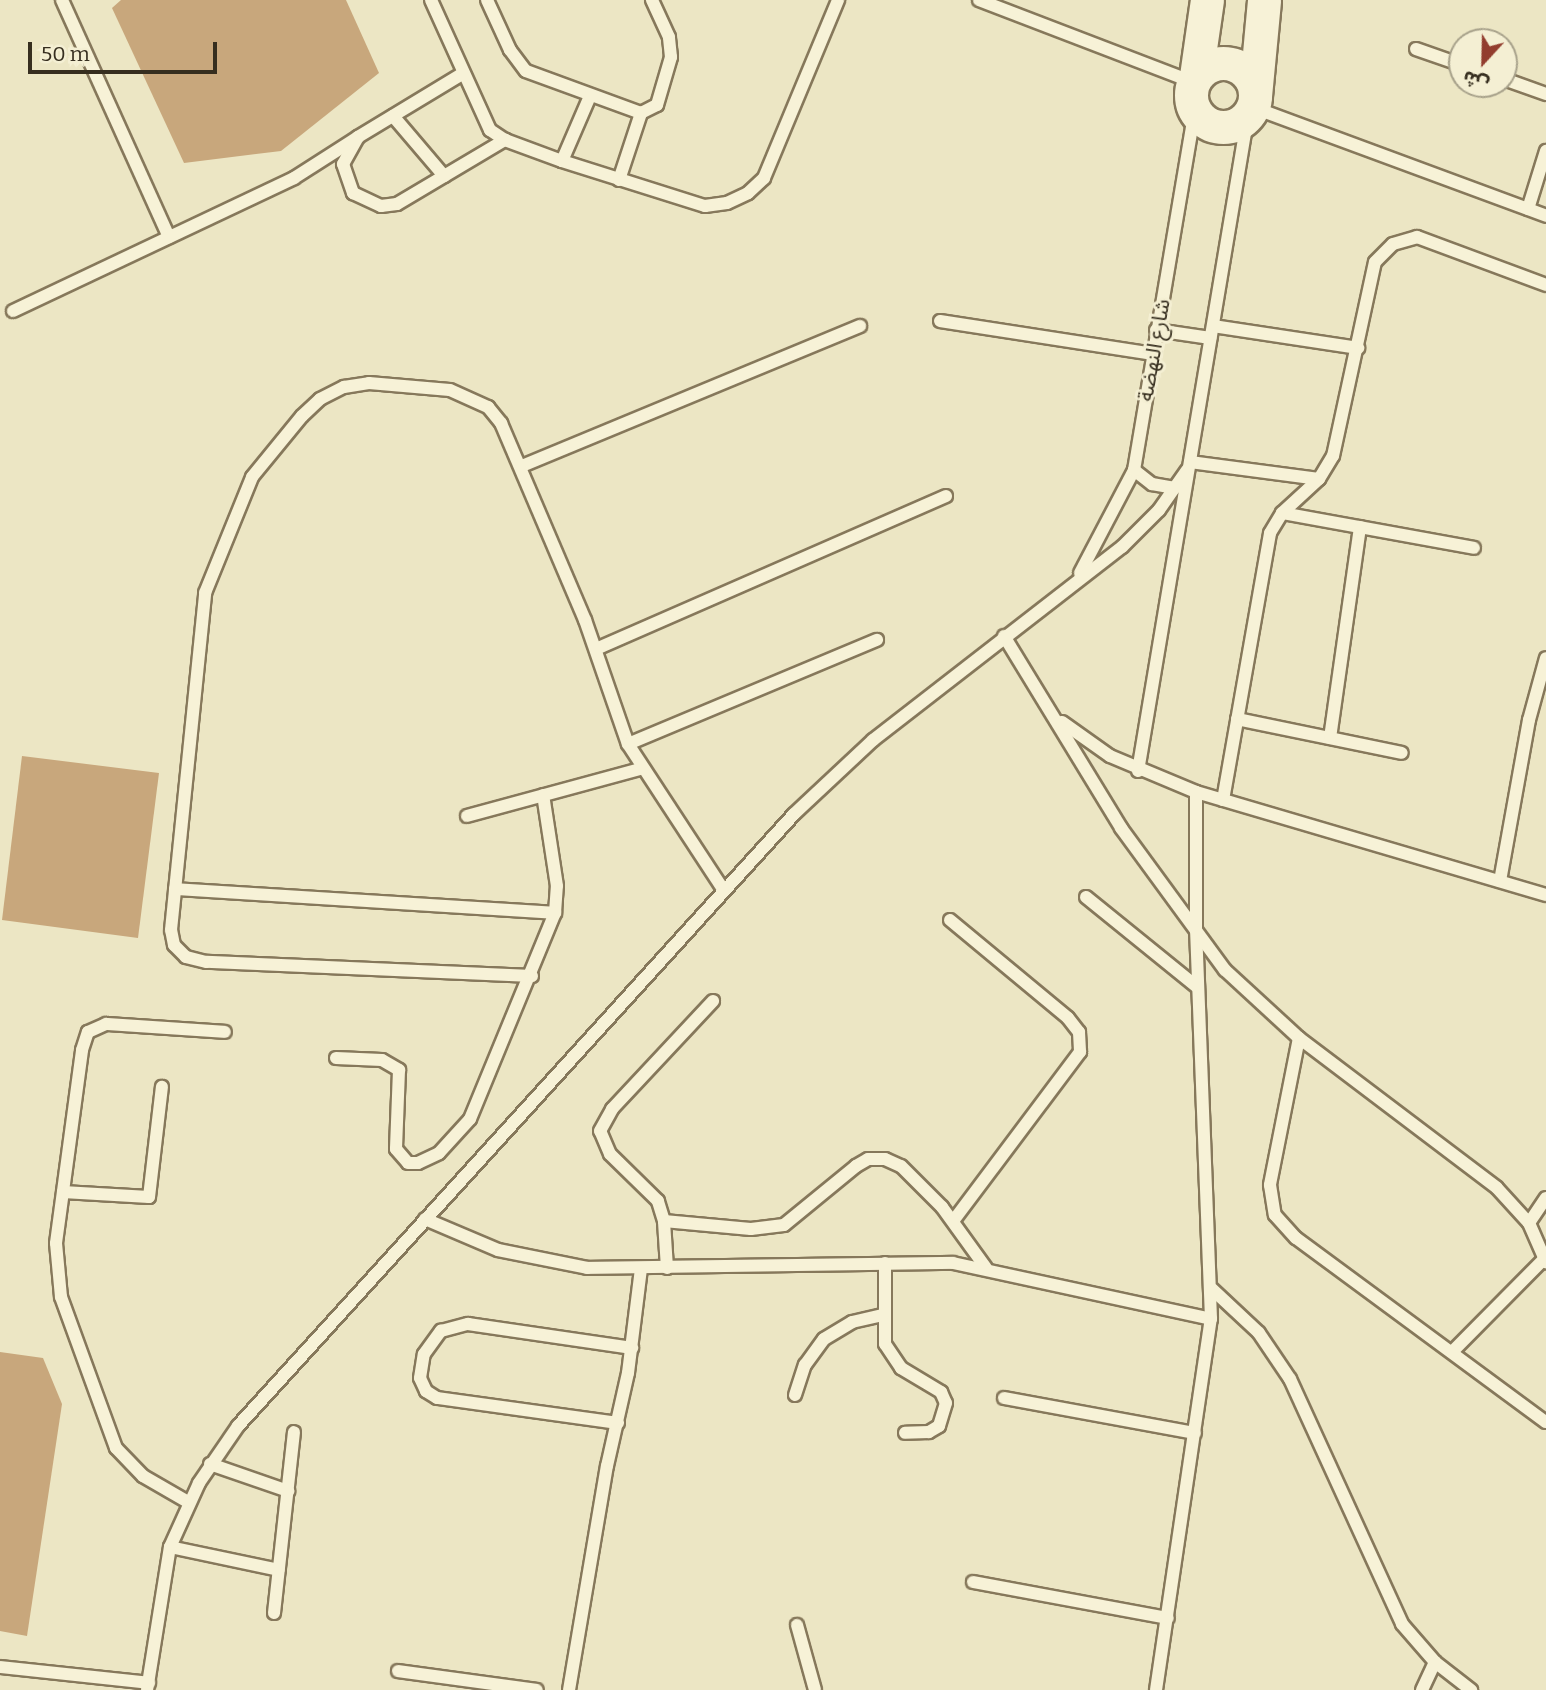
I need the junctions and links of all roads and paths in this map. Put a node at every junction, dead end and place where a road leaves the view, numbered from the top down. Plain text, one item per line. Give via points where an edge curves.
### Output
1 (62, 0) edge
2 (430, 0) edge
3 (487, 0) edge
4 (652, 0) edge
5 (838, 0) edge
6 (979, 0) edge
7 (1207, 0) edge
8 (1264, 0) edge
9 (1416, 49) dead end
10 (1448, 60) edge
11 (462, 74) junction
12 (1518, 84) edge
13 (1195, 90) junction
14 (1546, 94) edge
15 (590, 96) junction
16 (1252, 106) junction
17 (640, 113) junction
18 (393, 116) junction
19 (358, 137) junction
20 (505, 140) junction
21 (1546, 151) edge
22 (562, 161) junction
23 (444, 176) junction
24 (618, 180) junction
25 (1528, 209) junction
26 (1546, 216) edge
27 (169, 237) junction
28 (1546, 285) edge
29 (13, 311) dead end
30 (940, 321) dead end
31 (860, 326) dead end
32 (1156, 330) junction
33 (1212, 332) junction
34 (1358, 348) junction
35 (1153, 354) junction
36 (522, 466) junction
37 (1188, 466) junction
38 (1134, 470) junction
39 (1319, 479) junction
40 (1175, 488) junction
41 (946, 496) dead end
42 (1282, 513) junction
43 (1360, 527) junction
44 (1474, 548) dead end
45 (1078, 577) junction
46 (1004, 636) junction
47 (877, 640) dead end
48 (596, 649) junction
49 (1546, 658) edge
50 (1058, 719) junction
51 (1237, 719) junction
52 (1330, 738) junction
53 (628, 744) junction
54 (1402, 753) dead end
55 (640, 769) junction
56 (1138, 771) junction
57 (1196, 792) junction
58 (543, 795) junction
59 (1223, 800) junction
60 (467, 816) dead end
61 (1500, 881) junction
62 (175, 889) junction
63 (723, 889) junction
64 (1546, 895) edge
65 (1086, 897) dead end
66 (555, 913) junction
67 (950, 920) dead end
68 (1196, 930) junction
69 (532, 976) junction
70 (1197, 987) junction
71 (713, 1001) dead end
72 (225, 1032) dead end
73 (1299, 1038) junction
74 (336, 1058) dead end
75 (162, 1087) dead end
76 (63, 1192) junction
77 (1546, 1198) edge
78 (425, 1219) junction
79 (954, 1220) junction
80 (664, 1222) junction
81 (1529, 1223) junction
82 (1545, 1260) edge
83 (885, 1263) junction
84 (667, 1268) junction
85 (986, 1268) junction
86 (641, 1269) junction
87 (1212, 1289) junction
88 (883, 1315) junction
89 (1211, 1319) junction
90 (632, 1348) junction
91 (1452, 1352) junction
92 (795, 1395) dead end
93 (1004, 1398) dead end
94 (1546, 1422) edge
95 (618, 1423) junction
96 (294, 1432) dead end
97 (905, 1433) dead end
98 (1195, 1433) junction
99 (210, 1464) junction
100 (288, 1491) junction
101 (188, 1502) junction
102 (170, 1547) junction
103 (279, 1570) junction
104 (974, 1583) dead end
105 (274, 1613) dead end
106 (1168, 1618) junction
107 (797, 1625) dead end
108 (1435, 1662) junction
109 (0, 1667) edge
110 (398, 1671) dead end
111 (148, 1686) edge
112 (537, 1690) edge
113 (569, 1690) edge
114 (815, 1690) edge
115 (1156, 1690) edge
116 (1422, 1690) edge
117 (1471, 1690) edge

1 - 27 lane
2 - 11 lane
3 - 15 lane via 510,50 526,71
4 - 17 lane via 669,37 671,57 657,105
5 - 24 lane via 775,158 764,178 748,193 705,206
6 - 13 lane
7 - 13 main road, شارع النهضة
8 - 16 main road
9 - 10 lane
11 - 18 lane
11 - 20 lane via 480,115
12 - 14 lane
13 - 16 main road via 1204,121 1227,127
13 - 16 main road via 1216,63 1238,67 1248,74
13 - 32 lane, شارع النهضة
15 - 17 lane
15 - 22 lane
16 - 25 lane
16 - 33 lane
17 - 24 lane
18 - 19 lane
18 - 23 lane
19 - 23 lane via 348,149 344,172 353,193 366,203 397,204
19 - 27 lane via 294,178
20 - 22 lane
20 - 23 lane
21 - 25 lane
22 - 24 lane
25 - 26 lane
27 - 29 lane
28 - 34 lane via 1442,243 1417,237 1393,244 1375,262
30 - 35 lane
31 - 36 lane
32 - 33 lane
32 - 35 lane, شارع النهضة
33 - 34 lane
33 - 37 lane
34 - 39 lane via 1333,456
35 - 38 lane, شارع النهضة
36 - 48 lane
36 - 62 lane via 500,423 470,396 369,383 344,387 320,399 260,467 205,593
37 - 39 lane
37 - 40 lane
37 - 56 lane
38 - 40 lane via 1152,484
38 - 45 lane, شارع النهضة
39 - 42 lane
40 - 45 lane via 1132,538
41 - 48 lane
42 - 43 lane
42 - 51 lane via 1265,553
43 - 44 lane
43 - 52 lane
45 - 46 lane
46 - 50 lane
46 - 63 lane via 846,764
47 - 53 lane
48 - 53 lane
49 - 61 lane via 1529,720
50 - 56 lane
50 - 68 lane via 1121,828
51 - 52 lane
51 - 59 lane
52 - 54 lane
53 - 55 lane
55 - 58 lane
55 - 63 lane
56 - 57 lane
57 - 59 lane
57 - 68 lane
58 - 60 lane
58 - 66 lane via 558,886
59 - 61 lane
61 - 64 lane
62 - 66 lane
62 - 69 lane via 174,945 186,957 206,962
63 - 78 lane
65 - 70 lane
66 - 69 lane
67 - 79 lane via 1068,1018 1079,1032 1080,1052 1071,1070
68 - 70 lane
68 - 73 lane via 1225,970
69 - 74 lane via 470,1119 439,1153 418,1163 400,1157 397,1149 399,1070 382,1059
70 - 87 lane
71 - 80 lane via 612,1109 600,1131 610,1154 652,1192
72 - 76 lane via 106,1024 88,1032
73 - 81 lane via 1497,1188
73 - 91 lane via 1270,1185 1275,1215 1296,1238
75 - 76 lane via 149,1196
76 - 101 lane via 57,1279 108,1431 128,1464
77 - 81 lane
78 - 86 lane via 498,1250 539,1261
78 - 99 lane
79 - 80 lane via 901,1166 869,1159 783,1225 751,1229
79 - 85 lane
80 - 84 lane
81 - 82 lane
82 - 91 lane
83 - 84 lane
83 - 85 lane
83 - 88 lane
84 - 86 lane
85 - 89 lane via 1108,1300
86 - 90 lane
87 - 89 lane
87 - 108 lane via 1259,1333 1277,1357 1388,1602
88 - 92 lane via 852,1322 824,1339 805,1364
88 - 97 lane via 891,1357 911,1376 941,1392 946,1403 939,1426 929,1432
89 - 98 lane
90 - 95 lane
90 - 95 lane via 468,1324 441,1331 424,1354 421,1378 426,1391 437,1398
91 - 94 lane
93 - 98 lane
95 - 113 lane
96 - 100 lane
98 - 106 lane
99 - 100 lane
99 - 101 lane
100 - 103 lane
101 - 102 lane
102 - 103 lane
102 - 111 lane
103 - 105 lane
104 - 106 lane
106 - 115 lane
107 - 114 lane
108 - 116 lane
108 - 117 lane
109 - 111 lane
110 - 112 lane

